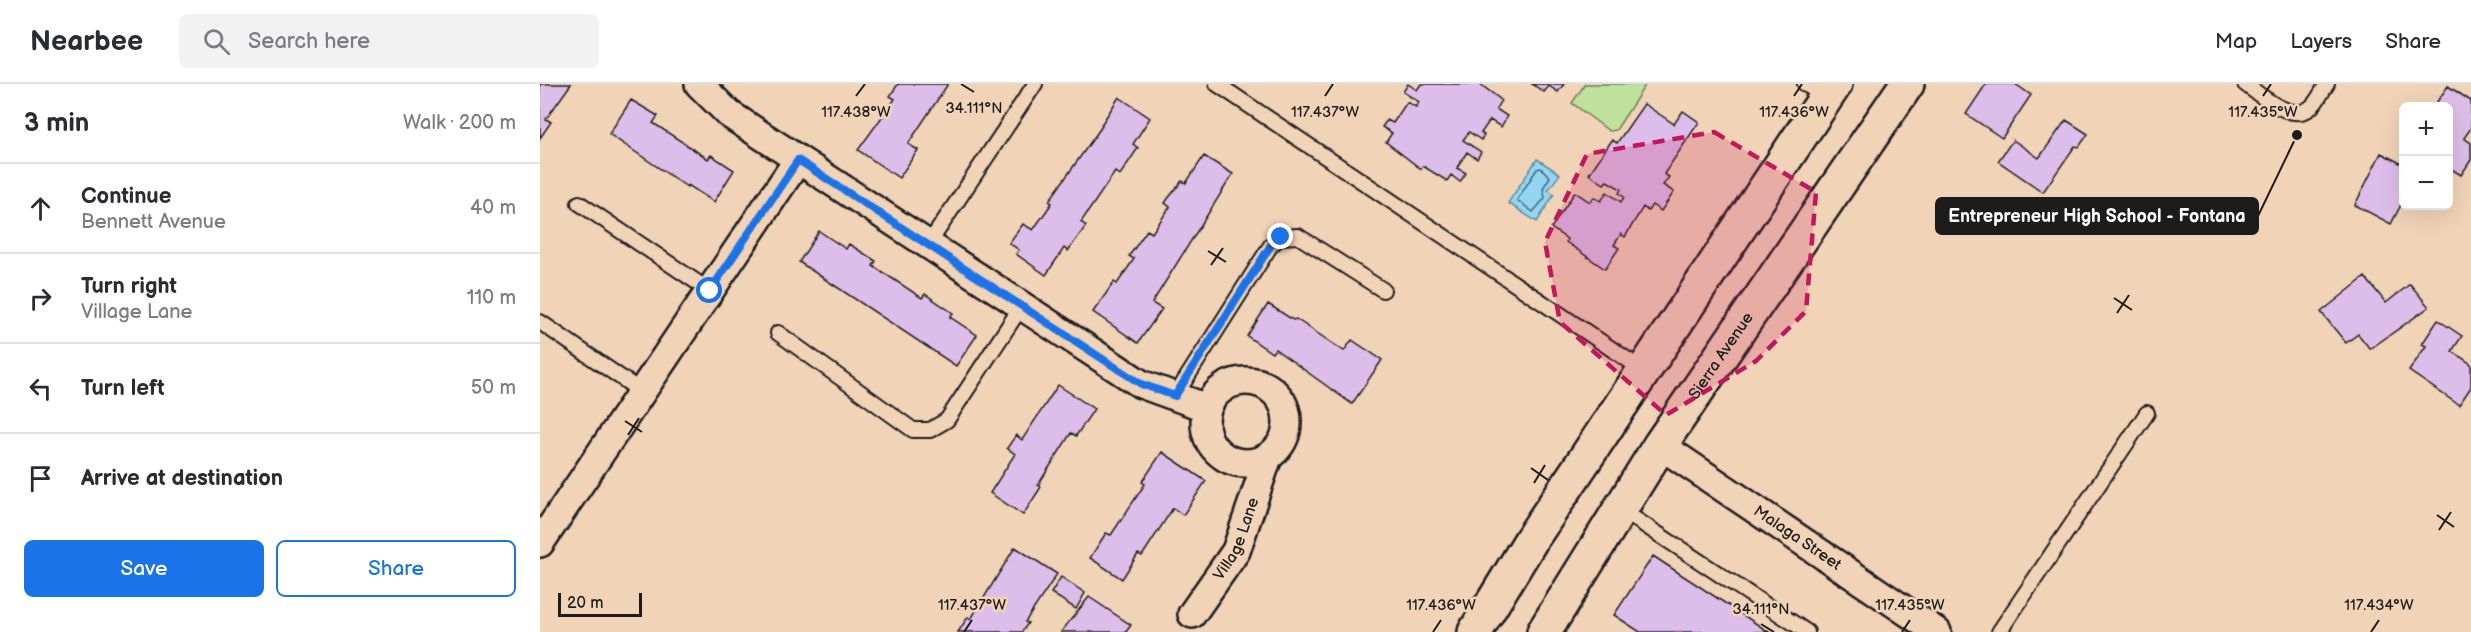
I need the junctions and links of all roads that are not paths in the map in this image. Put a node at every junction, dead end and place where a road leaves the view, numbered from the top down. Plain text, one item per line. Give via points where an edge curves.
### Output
1 (699, 84) edge
2 (1035, 84) edge
3 (1217, 84) edge
4 (1907, 84) edge
5 (2245, 84) edge
6 (2326, 84) edge
7 (1822, 88) edge
8 (798, 160) junction
9 (579, 203) dead end
10 (928, 245) junction
11 (1383, 290) dead end
12 (710, 291) junction
13 (1021, 307) junction
14 (540, 322) edge
15 (777, 333) dead end
16 (1643, 370) junction
17 (642, 392) junction
18 (1175, 396) junction
19 (1207, 408) junction
20 (2147, 412) dead end
21 (1660, 445) junction
22 (1268, 458) junction
23 (1620, 509) junction
24 (540, 543) edge
25 (1192, 614) dead end
26 (1475, 632) edge
27 (1544, 632) edge
28 (1807, 632) edge
29 (1937, 632) edge
30 (2000, 632) edge

1 - 8 street via 729,114
2 - 10 lane
3 - 16 lane
4 - 21 main road, Sierra Avenue
5 - 6 lane via 2277,106 2301,112 2310,108
7 - 16 main road
8 - 10 street
8 - 12 street
9 - 12 lane
10 - 13 street
11 - 18 lane via 1298,236 1281,237 1271,245
12 - 17 street
13 - 15 lane via 947,420 930,430 913,430
13 - 18 street via 1141,384
14 - 17 lane
16 - 26 main road
17 - 24 street
18 - 19 street
19 - 22 street via 1206,433 1220,454 1243,464
19 - 22 street via 1223,387 1235,381 1248,380 1273,390 1287,412 1288,425 1285,438
20 - 30 lane
21 - 23 main road, Sierra Avenue
21 - 29 street, Malaga Street
22 - 25 street, Village Lane via 1236,552
23 - 27 main road, Sierra Avenue
23 - 28 lane

